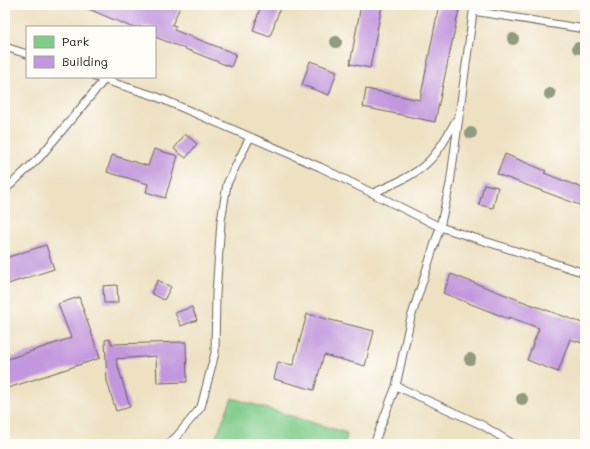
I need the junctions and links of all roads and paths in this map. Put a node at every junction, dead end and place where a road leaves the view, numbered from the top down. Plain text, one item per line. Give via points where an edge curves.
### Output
1 (474, 8) edge
2 (585, 29) edge
3 (5, 47) edge
4 (26, 54) edge
5 (98, 78) edge
6 (104, 80) junction
7 (460, 113) junction
8 (250, 137) junction
9 (5, 190) edge
10 (373, 194) junction
11 (440, 227) junction
12 (585, 273) edge
13 (396, 386) junction
14 (168, 444) edge
15 (374, 444) edge
16 (513, 444) edge

1 - 2 lane
1 - 7 lane
3 - 4 lane
5 - 6 lane
6 - 8 lane via 155,96
6 - 9 lane via 40,158
7 - 10 lane via 442,145 427,164
7 - 11 lane via 450,184
8 - 10 lane via 320,167
8 - 14 lane via 227,184 221,221 215,353 201,407
10 - 11 lane
11 - 12 lane
11 - 13 lane via 410,321
13 - 15 lane
13 - 16 lane via 482,425

